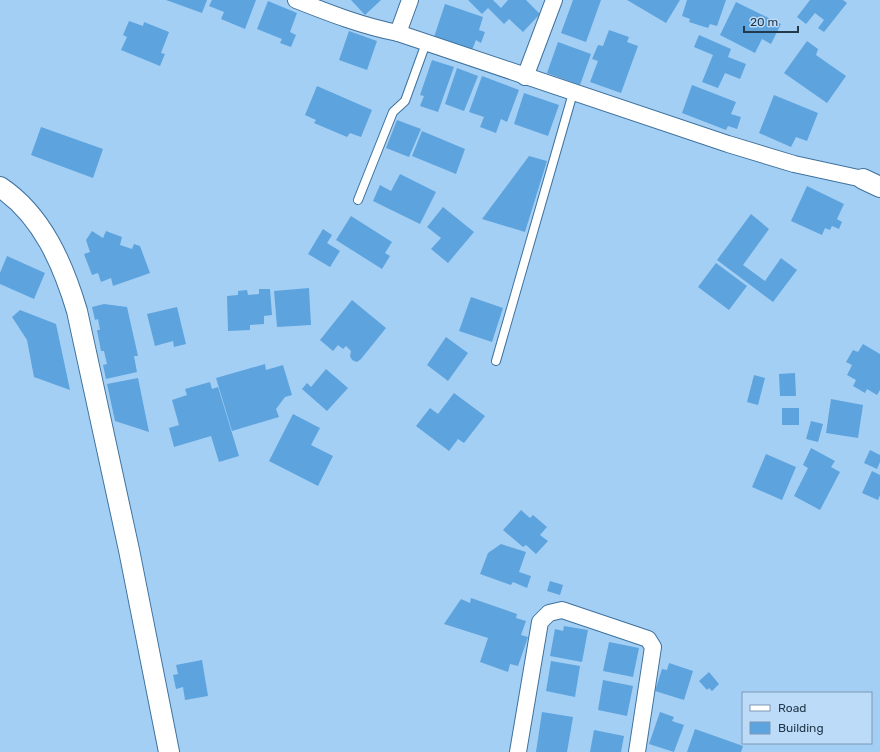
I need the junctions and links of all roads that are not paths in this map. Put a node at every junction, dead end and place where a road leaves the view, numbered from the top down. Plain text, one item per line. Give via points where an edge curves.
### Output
1 (296, 0) edge
2 (410, 0) edge
3 (554, 0) edge
4 (398, 33) junction
5 (426, 43) junction
6 (525, 78) junction
7 (573, 93) junction
8 (871, 183) edge
9 (0, 186) edge
10 (358, 200) dead end
11 (496, 361) dead end
12 (168, 752) edge
13 (518, 752) edge
14 (637, 752) edge

1 - 4 street via 346,20
2 - 4 street
3 - 6 street
4 - 5 street
5 - 6 street
5 - 10 lane via 405,101 393,112
6 - 7 street
7 - 8 street via 794,164
7 - 11 lane
9 - 12 street via 11,194 33,219 54,248 77,310 129,550
13 - 14 street via 540,622 549,613 562,610 648,639 653,647

